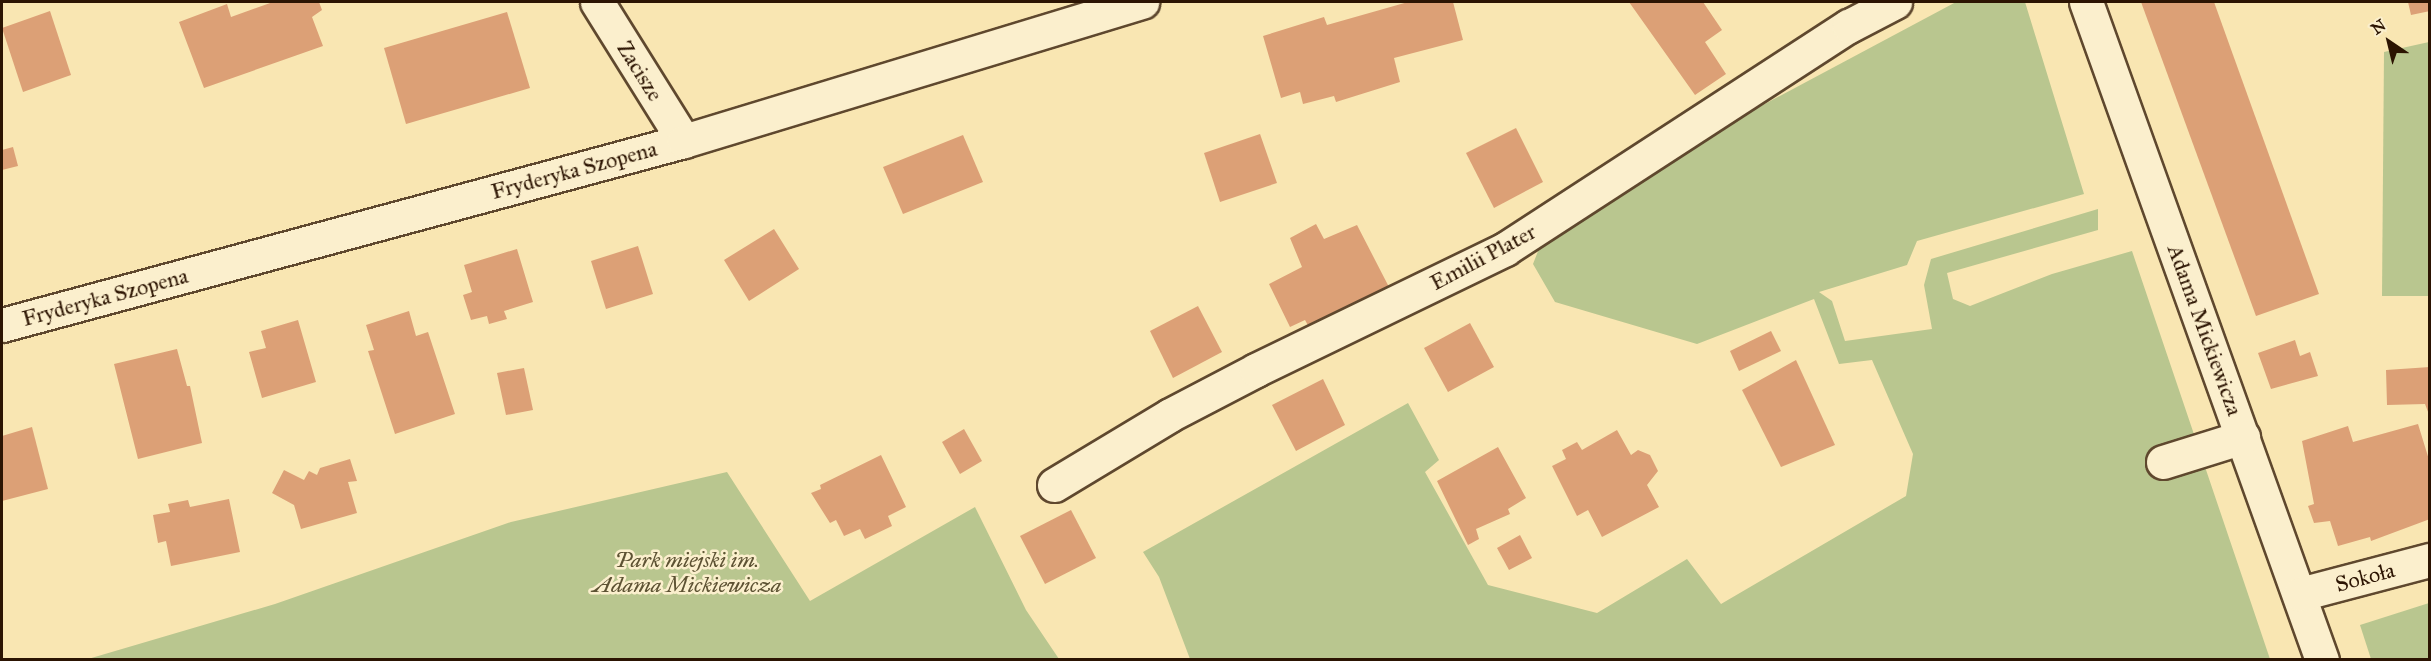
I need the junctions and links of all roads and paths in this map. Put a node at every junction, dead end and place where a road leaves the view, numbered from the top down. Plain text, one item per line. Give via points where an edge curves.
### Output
1 (597, 2) edge
2 (1142, 2) edge
3 (1895, 2) edge
4 (2086, 2) edge
5 (684, 141) junction
6 (2, 324) edge
7 (2243, 437) junction
8 (2163, 462) dead end
9 (1054, 485) dead end
10 (2430, 560) edge
11 (2300, 594) junction
12 (2322, 660) edge

1 - 5 street, Zacisze
2 - 5 street, Fryderyka Szopena
3 - 9 street, Emilii Plater via 1849,26 1505,249 1256,370
4 - 7 street, Adama Mickiewicza
5 - 6 street, Fryderyka Szopena
7 - 8 street
7 - 11 street, Adama Mickiewicza
10 - 11 street, Sokoła
11 - 12 street, Adama Mickiewicza

